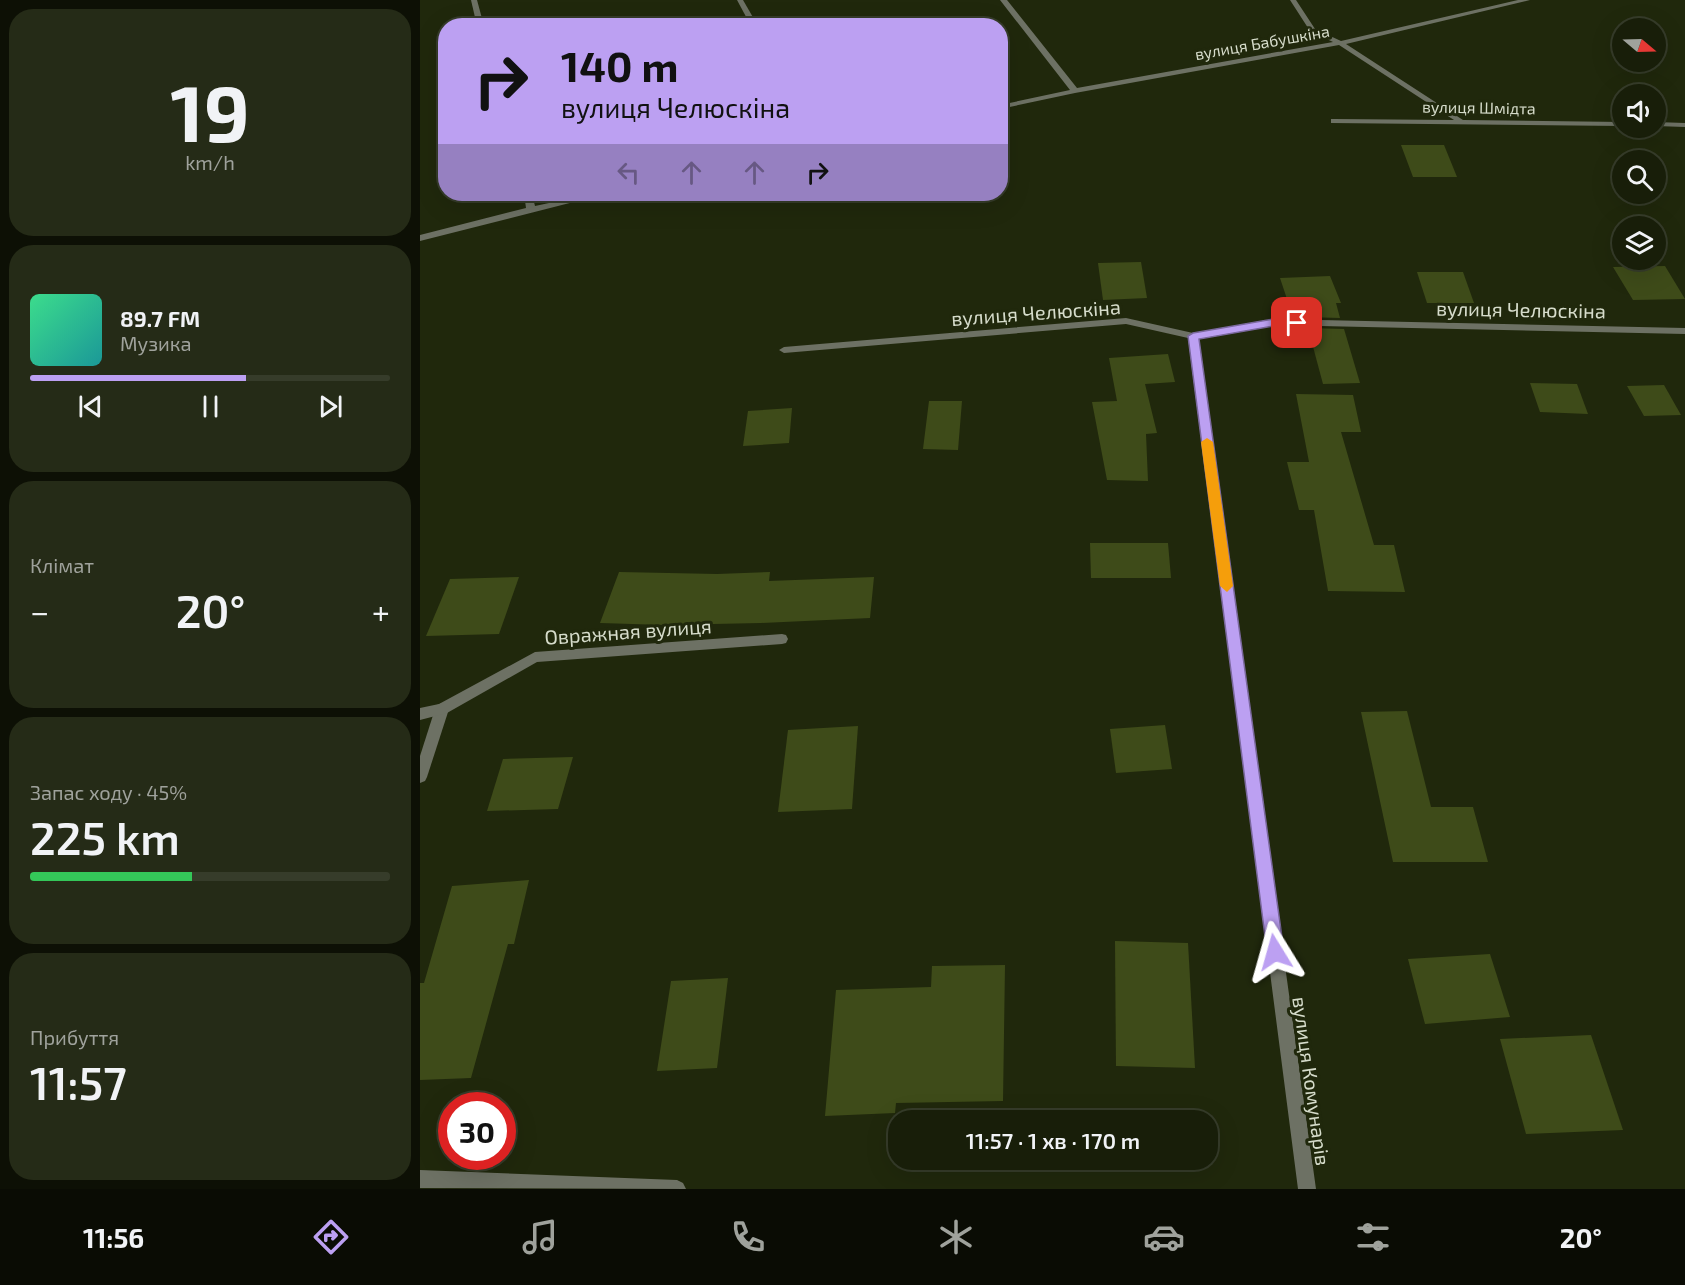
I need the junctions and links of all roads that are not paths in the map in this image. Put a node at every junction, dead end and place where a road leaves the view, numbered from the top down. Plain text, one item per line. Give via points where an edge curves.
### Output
1 (474, 0) edge
2 (740, 0) edge
3 (1004, 0) edge
4 (1293, 0) edge
5 (1527, 0) edge
6 (479, 18) edge
7 (750, 18) edge
8 (1340, 43) junction
9 (1075, 91) junction
10 (1008, 105) edge
11 (1334, 121) dead end
12 (1460, 121) junction
13 (1612, 124) edge
14 (1666, 124) edge
15 (1685, 125) edge
16 (529, 201) edge
17 (568, 201) edge
18 (531, 209) junction
19 (420, 238) edge
20 (1685, 331) edge
21 (1193, 336) junction
22 (784, 350) dead end
23 (782, 639) dead end
24 (442, 709) junction
25 (420, 714) edge
26 (420, 777) edge
27 (420, 1179) edge
28 (677, 1189) edge
29 (1307, 1189) edge

1 - 6 street
2 - 7 street
3 - 9 street
4 - 8 street via 1312,30
5 - 8 street, вулиця Бабушкіна
8 - 9 street, вулиця Бабушкіна
8 - 12 street
9 - 10 street, вулиця Бабушкіна
11 - 12 street, вулиця Шмідта
12 - 13 street, вулиця Шмідта
14 - 15 street
16 - 18 street
17 - 18 street
18 - 19 street
20 - 21 street, вулиця Челюскіна via 1274,322
21 - 22 street, вулиця Челюскіна via 1126,321
21 - 29 street, вулиця Комунарів
23 - 24 street, Овражная вулиця via 535,657
24 - 25 street, Овражная вулиця
24 - 26 street
27 - 28 street

